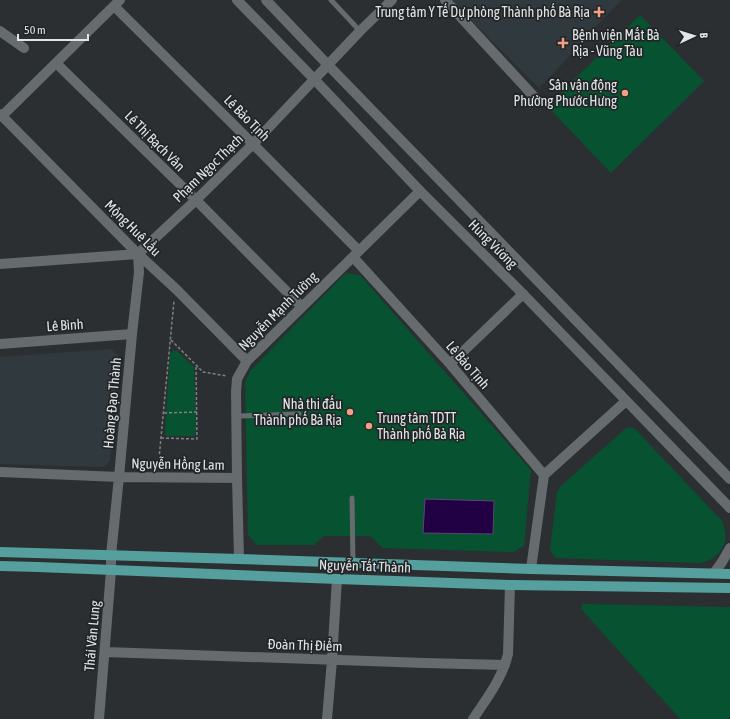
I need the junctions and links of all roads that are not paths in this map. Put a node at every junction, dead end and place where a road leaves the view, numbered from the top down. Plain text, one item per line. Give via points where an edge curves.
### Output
1 (237, 0) edge
2 (267, 0) edge
3 (331, 0) edge
4 (445, 0) edge
5 (385, 2) edge
6 (117, 3) edge
7 (0, 31) edge
8 (360, 31) junction
9 (24, 48) dead end
10 (56, 63) junction
11 (328, 65) junction
12 (314, 79) junction
13 (538, 101) dead end
14 (1, 115) edge
15 (253, 144) junction
16 (420, 191) junction
17 (196, 200) junction
18 (138, 254) junction
19 (356, 254) junction
20 (0, 264) edge
21 (523, 294) junction
22 (302, 307) junction
23 (132, 334) junction
24 (0, 344) edge
25 (248, 361) junction
26 (450, 364) junction
27 (626, 401) junction
28 (299, 414) dead end
29 (237, 416) junction
30 (0, 472) edge
31 (544, 475) junction
32 (120, 477) junction
33 (237, 478) junction
34 (730, 479) edge
35 (352, 498) dead end
36 (730, 508) edge
37 (730, 548) edge
38 (0, 552) edge
39 (111, 555) junction
40 (239, 559) junction
41 (353, 563) junction
42 (0, 566) edge
43 (531, 569) junction
44 (111, 570) junction
45 (714, 573) junction
46 (730, 574) edge
47 (337, 579) junction
48 (510, 585) junction
49 (730, 588) edge
50 (104, 652) junction
51 (332, 660) junction
52 (505, 665) junction
53 (99, 719) edge
54 (327, 719) edge
55 (473, 719) edge

1 - 12 street, Hùng Vương
2 - 11 street, Hùng Vương
3 - 8 lane
4 - 13 street
5 - 8 street, Phạm Ngọc Thạch
6 - 10 street
6 - 15 street, Lê Bảo Tịnh
7 - 9 street
8 - 11 street, Phạm Ngọc Thạch
10 - 14 street
10 - 17 street, Lê Thị Bạch Vân
11 - 12 street, Phạm Ngọc Thạch
11 - 34 street, Hùng Vương
12 - 15 street, Phạm Ngọc Thạch
12 - 16 street, Hùng Vương
14 - 18 street, Mộng Huê Lầu
15 - 17 street, Phạm Ngọc Thạch
15 - 19 street, Lê Bảo Tịnh
16 - 19 street, Nguyễn Mạnh Tường
16 - 21 street, Hùng Vương
17 - 18 street, Phạm Ngọc Thạch
17 - 22 street, Lê Thị Bạch Vân
18 - 20 street
18 - 23 street, Hoàng Đạo Thành via 139,272
18 - 25 street, Mộng Huê Lầu
19 - 22 street, Nguyễn Mạnh Tường
19 - 26 street, Lê Bảo Tịnh
21 - 26 street
21 - 27 street, Hùng Vương
22 - 25 street, Nguyễn Mạnh Tường
23 - 24 street, Lê Bình
23 - 32 street, Hoàng Đạo Thành
25 - 29 street, Nguyễn Mạnh Tường via 237,379
26 - 31 street, Lê Bảo Tịnh
27 - 31 street
27 - 36 street, Hùng Vương
28 - 29 lane
29 - 33 street, Nguyễn Mạnh Tường
30 - 32 street, Nguyễn Hồng Lam
31 - 43 street
32 - 33 street, Nguyễn Hồng Lam
32 - 39 street, Hoàng Đạo Thành
33 - 40 street, Nguyễn Mạnh Tường
35 - 41 lane
37 - 45 street
38 - 39 main road, Nguyễn Tất Thành
39 - 40 main road, Nguyễn Tất Thành
39 - 44 street, Thái Văn Lung
40 - 41 main road, Nguyễn Tất Thành
41 - 43 main road, Nguyễn Tất Thành
42 - 44 main road, Nguyễn Tất Thành
43 - 45 main road, Nguyễn Tất Thành
44 - 47 main road, Nguyễn Tất Thành
44 - 50 street, Thái Văn Lung
45 - 46 main road, Nguyễn Tất Thành
47 - 48 main road, Nguyễn Tất Thành
47 - 51 street
48 - 49 main road, Nguyễn Tất Thành
48 - 52 street via 508,654
50 - 51 street, Đoàn Thị Điểm
50 - 53 street, Thái Văn Lung
51 - 52 street, Đoàn Thị Điểm
51 - 54 street
52 - 55 street

